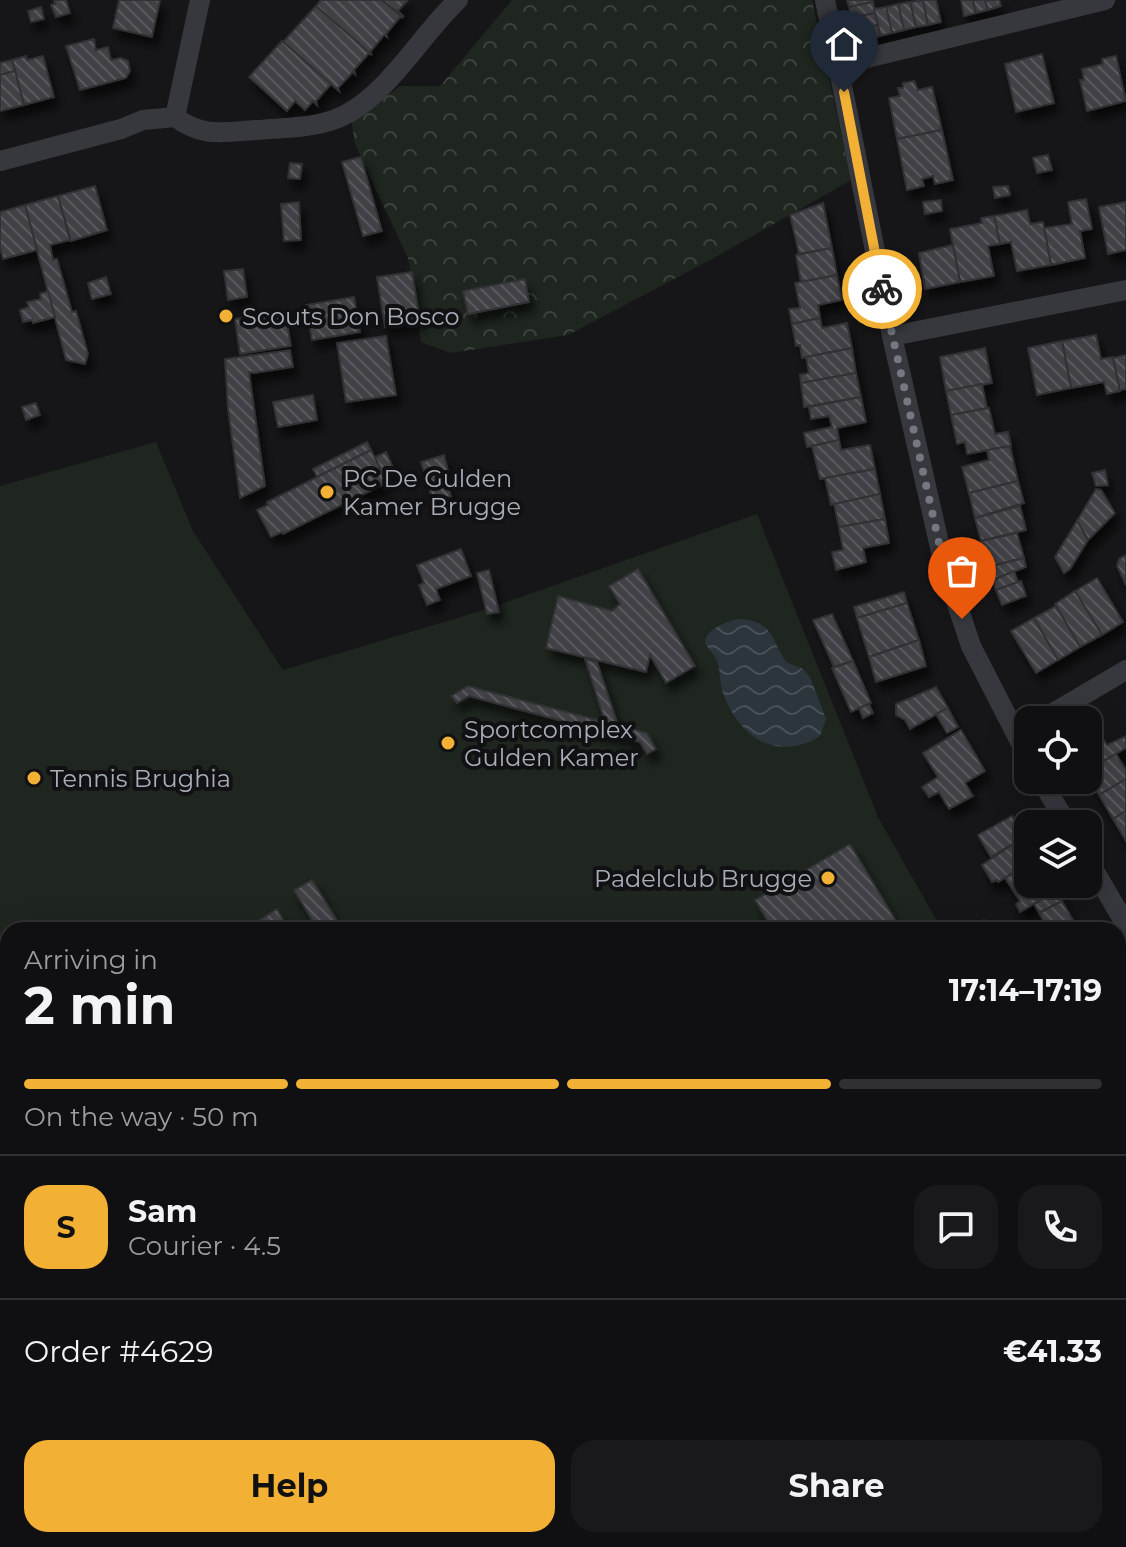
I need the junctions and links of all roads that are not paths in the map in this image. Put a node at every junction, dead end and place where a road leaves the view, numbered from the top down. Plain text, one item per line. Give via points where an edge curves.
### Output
1 (200, 0) edge
2 (458, 0) edge
3 (825, 0) edge
4 (1105, 0) edge
5 (838, 65) junction
6 (175, 117) junction
7 (0, 161) edge
8 (1126, 290) edge
9 (892, 336) junction
10 (1126, 670) edge
11 (1065, 706) edge
12 (1014, 718) edge
13 (1102, 884) edge
14 (1124, 922) edge

1 - 6 street
2 - 6 street via 371,97 344,116 314,125 219,133 192,130
3 - 5 street
4 - 5 street
5 - 9 street
6 - 7 street via 143,120
8 - 9 street
9 - 12 street via 944,565 971,646
10 - 11 street
13 - 14 street

